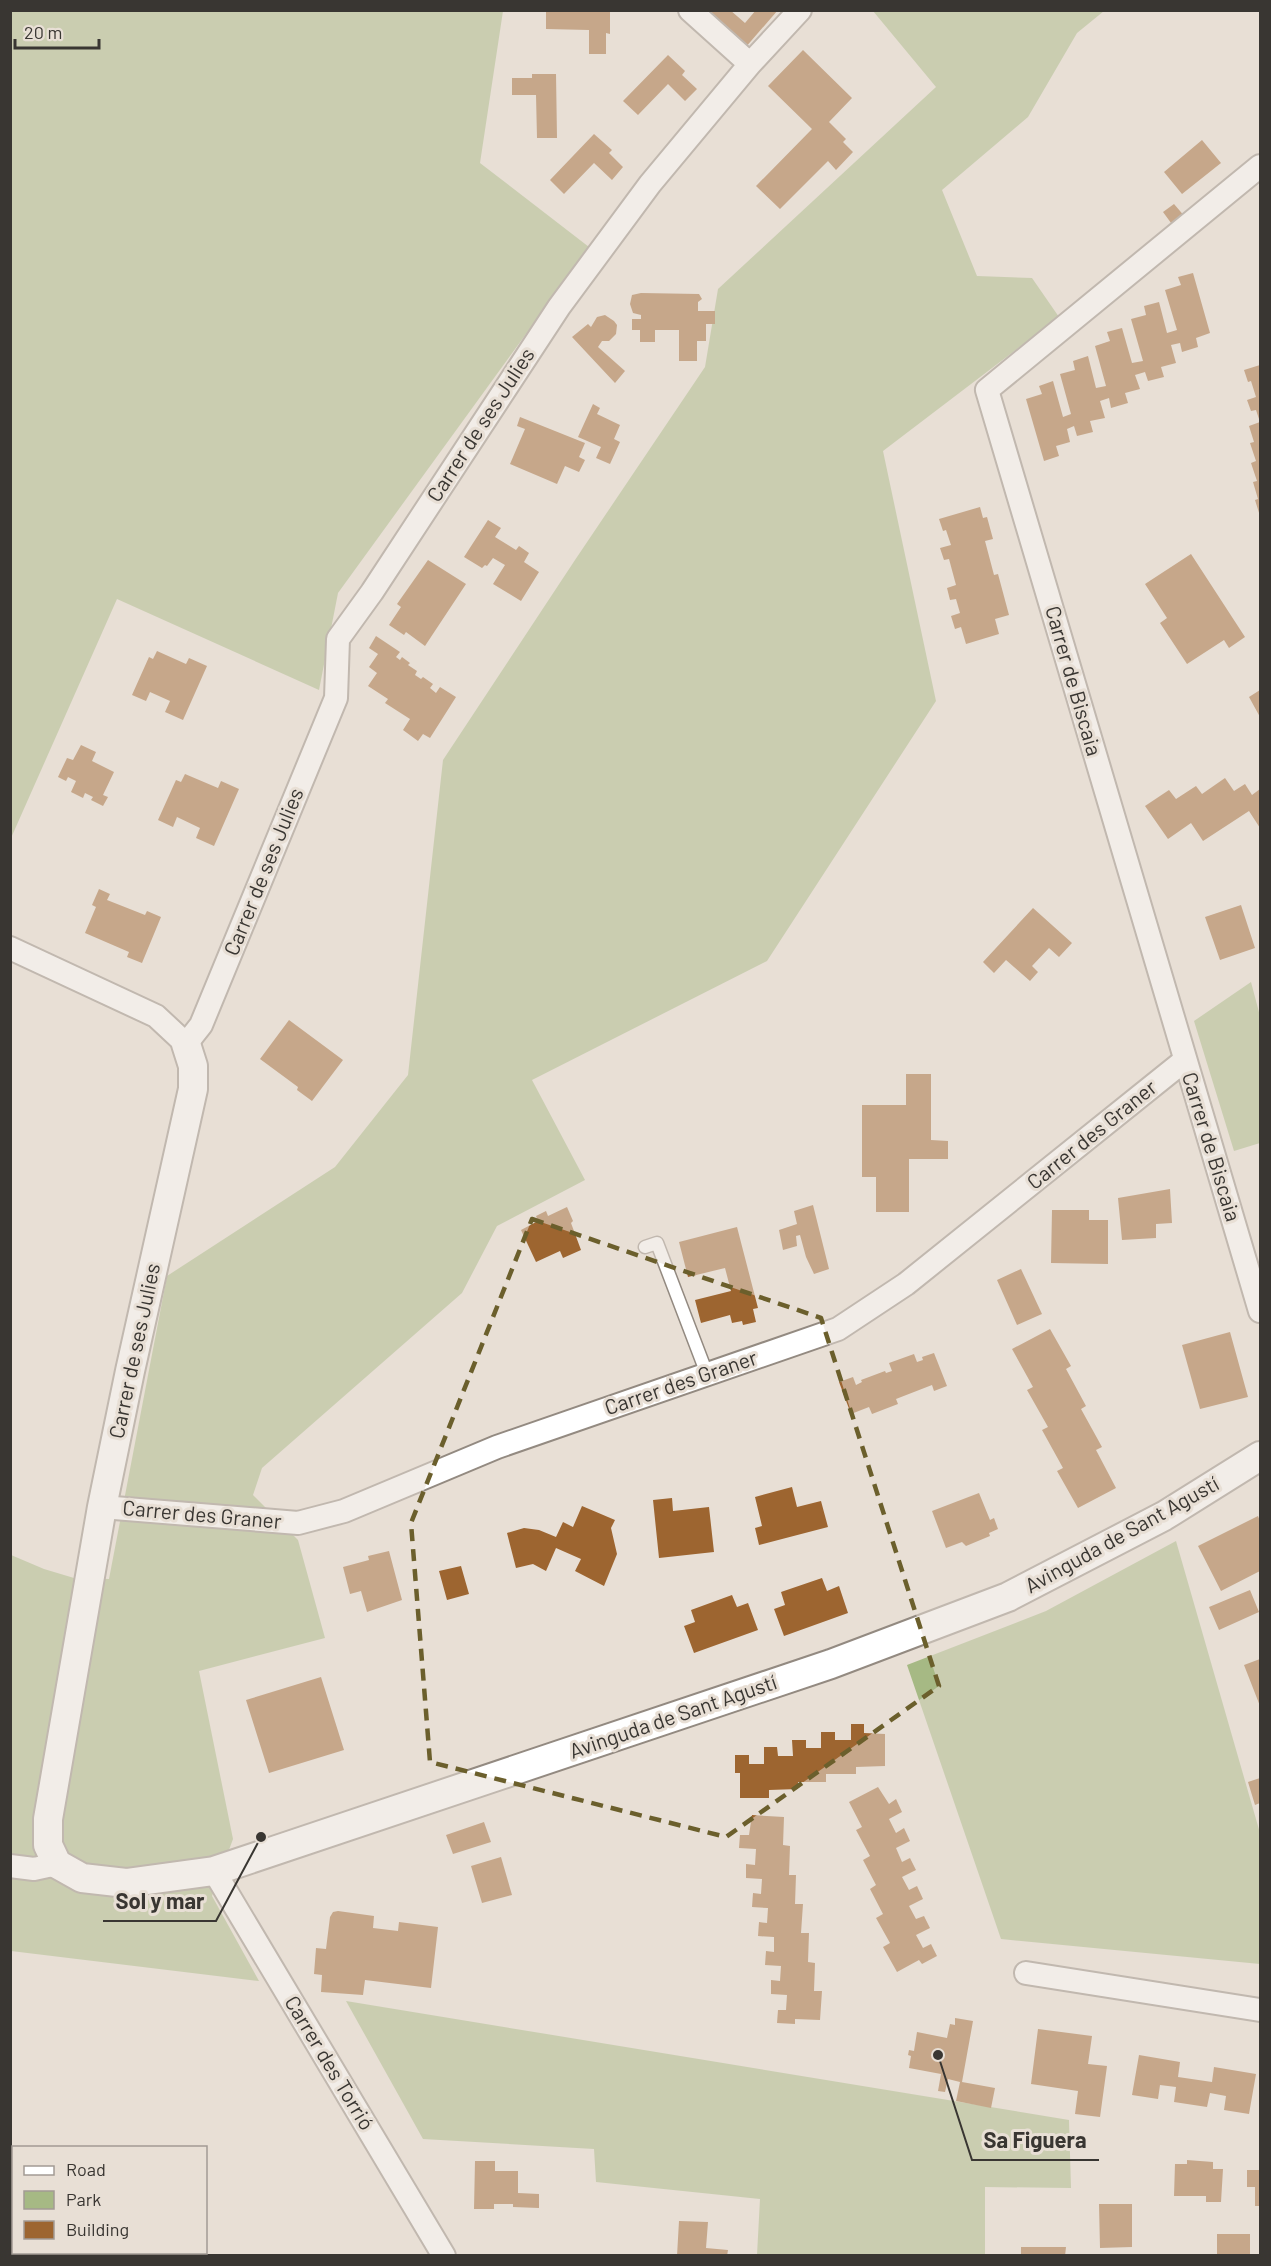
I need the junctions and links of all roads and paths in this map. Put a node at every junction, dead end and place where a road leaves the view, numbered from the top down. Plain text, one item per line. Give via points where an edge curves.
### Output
1 (690, 10) edge
2 (800, 10) edge
3 (750, 64) junction
4 (1260, 166) edge
5 (10, 948) edge
6 (186, 1044) junction
7 (1185, 1060) junction
8 (645, 1247) dead end
9 (1260, 1311) edge
10 (707, 1374) junction
11 (1260, 1456) edge
12 (102, 1507) junction
13 (57, 1864) junction
14 (10, 1866) edge
15 (214, 1871) junction
16 (1026, 1973) dead end
17 (1260, 2010) edge
18 (444, 2256) edge

1 - 3 street
2 - 3 street, Carrer de ses Julies
3 - 6 street, Carrer de ses Julies via 650,184 559,306 339,639 336,698 201,1025
4 - 7 street, Carrer de Biscaia via 987,390
5 - 6 street via 156,1016
6 - 12 street, Carrer de ses Julies via 193,1066 193,1089
7 - 9 street, Carrer de Biscaia
7 - 10 street, Carrer des Graner via 906,1284 847,1323
8 - 10 lane via 657,1243
10 - 12 street, Carrer des Graner via 497,1447 344,1511 298,1523
11 - 15 street, Avinguda de Sant Agustí via 1164,1516 1008,1597 831,1664
12 - 13 street, Carrer de ses Julies via 48,1819 48,1845
13 - 14 street via 34,1869
13 - 15 street, Avinguda de Sant Agustí via 82,1878 126,1883
15 - 18 street, Carrer des Torrió
16 - 17 street

